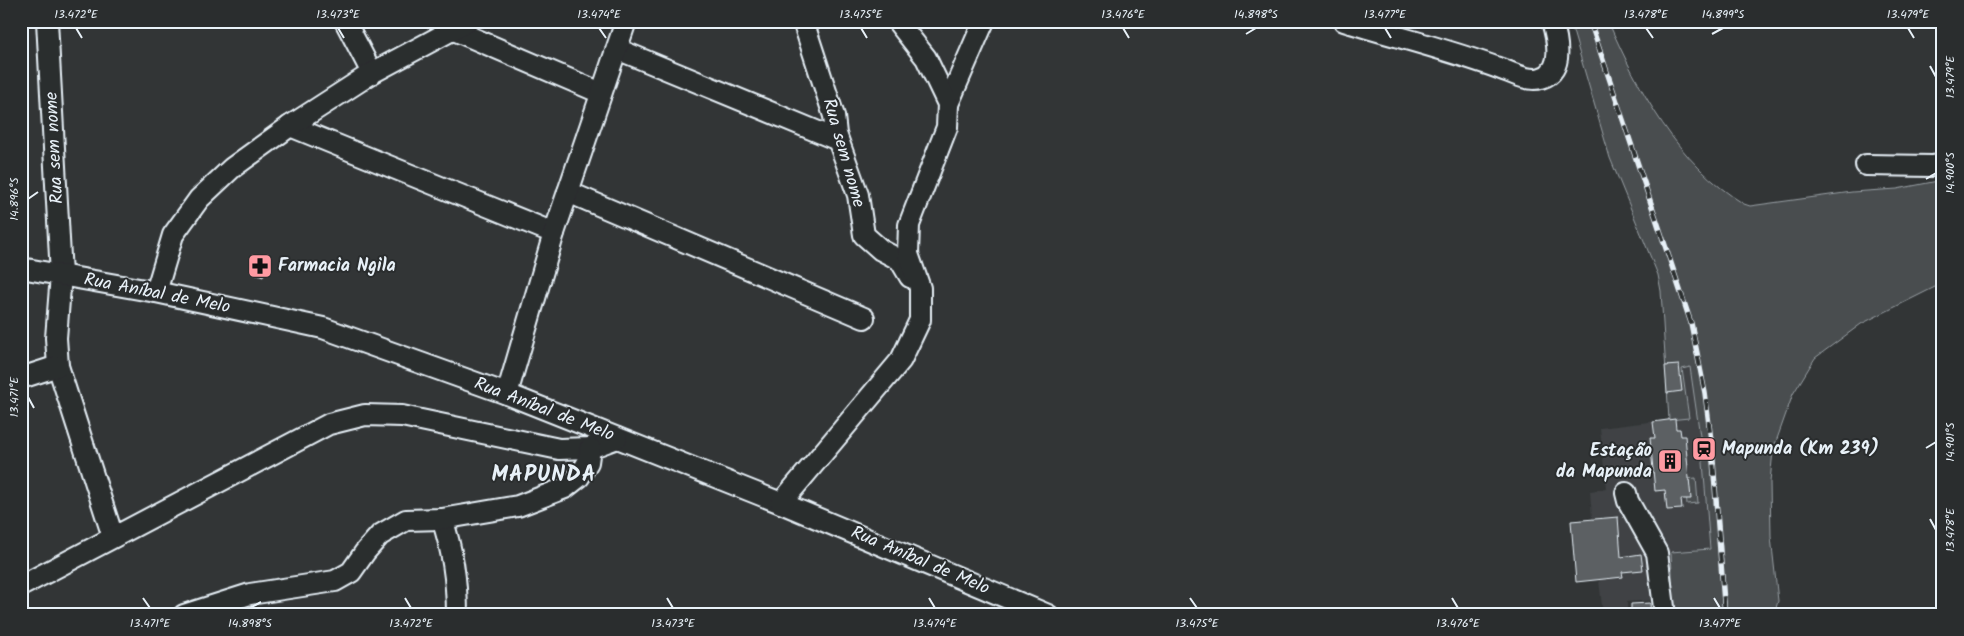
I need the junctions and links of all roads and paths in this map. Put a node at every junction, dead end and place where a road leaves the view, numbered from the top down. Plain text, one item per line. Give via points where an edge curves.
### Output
1 (345, 21) edge
2 (626, 21) edge
3 (803, 21) edge
4 (898, 21) edge
5 (984, 21) edge
6 (1344, 21) edge
7 (1552, 21) edge
8 (53, 23) edge
9 (462, 26) edge
10 (617, 50) junction
11 (372, 73) junction
12 (601, 93) junction
13 (948, 104) junction
14 (290, 126) junction
15 (833, 138) dead end
16 (1943, 164) edge
17 (1866, 165) dead end
18 (568, 192) junction
19 (554, 233) junction
20 (21, 268) edge
21 (61, 275) junction
22 (156, 292) junction
23 (920, 294) junction
24 (864, 318) dead end
25 (58, 366) junction
26 (21, 378) edge
27 (506, 394) junction
28 (617, 438) junction
29 (590, 448) junction
30 (1626, 493) dead end
31 (781, 503) junction
32 (442, 520) junction
33 (113, 537) junction
34 (21, 586) edge
35 (185, 615) edge
36 (457, 615) edge
37 (1048, 615) edge
38 (1665, 615) edge

1 - 11 street
2 - 10 street
3 - 23 street, Rua sem nome via 834,116 836,134 858,195 864,235 881,250 900,260
4 - 13 street via 926,58
5 - 13 street
6 - 7 street via 1464,56 1528,79 1542,78 1553,71 1558,39
8 - 21 street, Rua sem nome
9 - 11 street
9 - 12 street
10 - 12 street
10 - 15 street
11 - 14 street
12 - 18 street
13 - 23 street via 947,127 910,225 908,254
14 - 19 street
14 - 22 street via 232,168 199,199 173,235
16 - 17 street
18 - 19 street
18 - 24 street
19 - 27 street
20 - 21 street, Rua Aníbal de Melo
21 - 22 street, Rua Aníbal de Melo
21 - 25 street, Rua sem nome via 56,338
22 - 27 street, Rua Aníbal de Melo via 323,328
23 - 31 street via 920,320 901,360
25 - 26 street
25 - 33 street, Rua sem nome
27 - 28 street, Rua Aníbal de Melo
28 - 29 street
28 - 31 street, Rua Aníbal de Melo
29 - 32 street via 588,462 579,477 565,488 518,506
29 - 33 street via 559,449 402,416 366,414 329,424
30 - 38 street via 1657,553
31 - 37 street, Rua Aníbal de Melo
32 - 35 street via 406,520 380,536 351,572 335,581 250,594
32 - 36 street via 451,545 457,583
33 - 34 street

